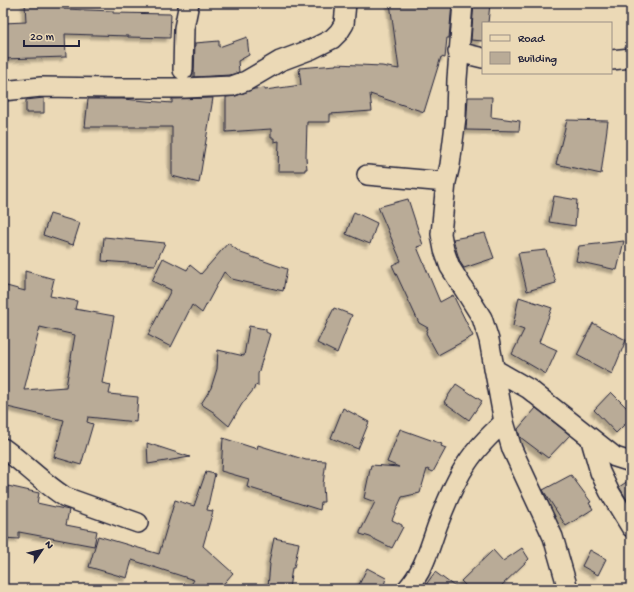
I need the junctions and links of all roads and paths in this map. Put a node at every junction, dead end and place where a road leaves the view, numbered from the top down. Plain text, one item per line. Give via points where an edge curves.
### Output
1 (190, 3) edge
2 (346, 3) edge
3 (463, 3) edge
4 (458, 52) junction
5 (482, 58) edge
6 (631, 58) edge
7 (612, 60) edge
8 (184, 70) dead end
9 (3, 91) edge
10 (367, 175) dead end
11 (446, 182) junction
12 (494, 369) junction
13 (504, 422) junction
14 (590, 437) junction
15 (3, 448) edge
16 (631, 462) edge
17 (138, 523) dead end
18 (631, 527) edge
19 (407, 589) edge
20 (568, 589) edge

1 - 8 street via 184,28
2 - 9 street via 344,24 332,39 280,61 246,81 232,86 41,87
3 - 4 street
4 - 5 street
4 - 11 street via 456,117
6 - 7 street
10 - 11 street
11 - 12 street via 441,234 444,250 450,268 482,318
12 - 13 street
12 - 14 street via 530,389
13 - 19 street via 467,462 438,523 424,564 416,580
13 - 20 street via 519,464 553,537
14 - 16 street via 615,457
14 - 18 street via 600,472
15 - 17 street via 65,497

